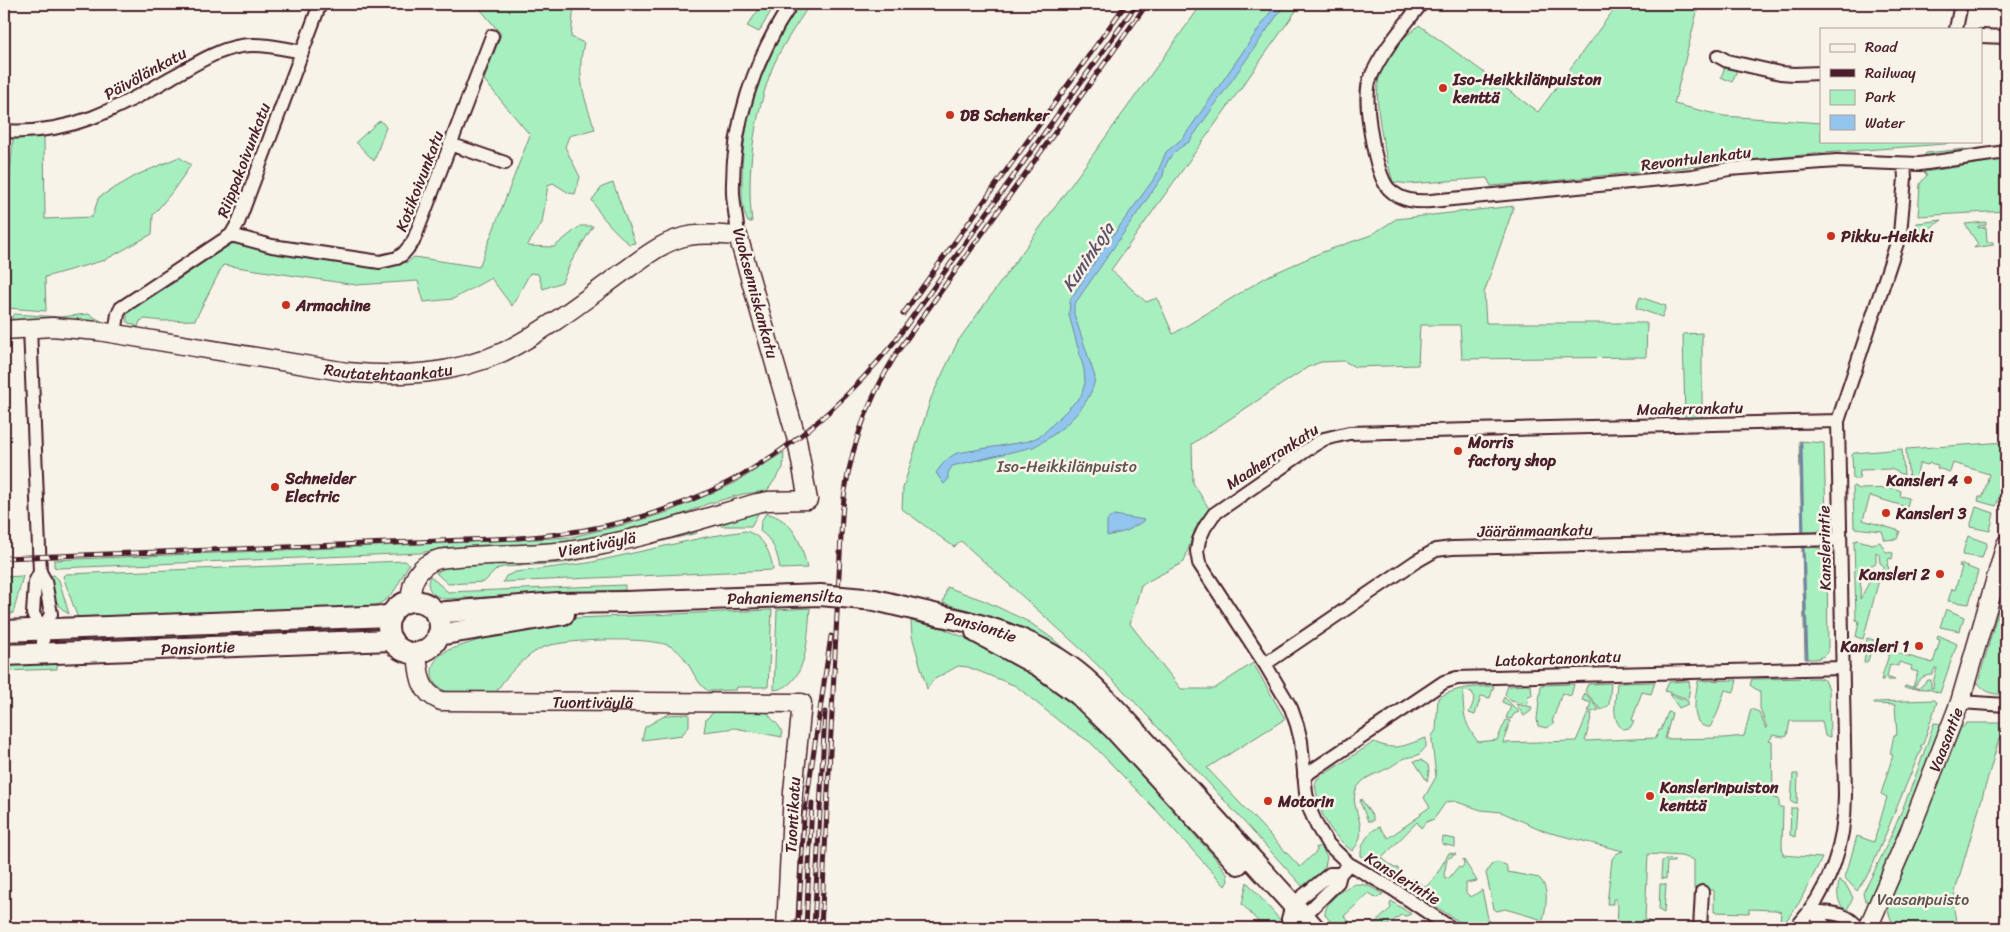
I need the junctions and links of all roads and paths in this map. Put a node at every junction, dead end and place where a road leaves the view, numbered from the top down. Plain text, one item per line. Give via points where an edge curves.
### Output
1 (320, 4) edge
2 (791, 4) edge
3 (1421, 4) edge
4 (1961, 4) edge
5 (1956, 28) edge
6 (492, 36) dead end
7 (1982, 36) edge
8 (2006, 37) edge
9 (302, 52) junction
10 (1718, 56) dead end
11 (1820, 73) edge
12 (4, 131) edge
13 (450, 144) junction
14 (2006, 152) edge
15 (505, 163) dead end
16 (1904, 164) junction
17 (231, 235) junction
18 (738, 236) junction
19 (30, 328) junction
20 (4, 330) edge
21 (116, 334) junction
22 (1838, 421) junction
23 (808, 500) joint
24 (1840, 538) junction
25 (2006, 544) edge
26 (411, 602) junction
27 (626, 602) junction
28 (435, 613) junction
29 (391, 616) junction
30 (942, 616) joint
31 (43, 629) junction
32 (4, 631) edge
33 (438, 635) junction
34 (392, 640) junction
35 (417, 653) junction
36 (43, 654) junction
37 (4, 655) edge
38 (1265, 664) junction
39 (1843, 668) junction
40 (1960, 702) junction
41 (802, 703) joint
42 (2006, 704) edge
43 (1304, 776) junction
44 (1349, 864) junction
45 (1702, 892) dead end
46 (1811, 912) junction
47 (1299, 920) edge
48 (786, 928) edge
49 (1451, 928) edge
50 (1700, 928) edge
51 (1796, 928) edge
52 (1827, 928) edge
53 (1858, 928) edge
54 (1868, 928) edge

1 - 9 street, Riippakoivunkatu
2 - 18 street, Vuoksenniskankatu via 751,79 739,124 733,173
3 - 16 street, Revontulenkatu via 1369,80 1368,102 1379,172 1384,183 1402,199 1418,202 1837,161
4 - 5 street
6 - 13 street, Kotikoivunkatu
7 - 8 street
9 - 12 street, Päivölänkatu via 262,46 231,49 202,60 126,103 90,119 40,130
9 - 17 street, Riippakoivunkatu
10 - 11 street via 1727,61 1780,72
13 - 15 street
13 - 17 street, Kotikoivunkatu via 413,242 397,258 369,261 272,246
14 - 16 street, Revontulenkatu
16 - 22 street, Kanslerintie via 1900,234
17 - 21 street, Riippakoivunkatu via 121,308
18 - 21 street, Rautatehtaankatu via 688,236 661,246 525,340 472,365 440,371 412,375 346,372
18 - 23 street, Vuoksenniskankatu via 797,440
19 - 20 street, Rautatehtaankatu
19 - 21 street, Rautatehtaankatu
19 - 31 street via 40,572 52,614
22 - 24 street, Kanslerintie
22 - 38 street, Maaherrankatu via 1382,431 1349,433 1324,439 1214,514 1199,540 1200,567
23 - 26 street, Vientiväylä via 757,503 585,548 439,559 427,563 418,572 411,586
24 - 38 street, Jääränmaankatu via 1436,550
24 - 39 street, Kanslerintie
25 - 40 street, Vaasantie
26 - 28 main road via 425,604
26 - 29 main road via 399,606
27 - 28 main road via 548,603
27 - 30 main road, Pahaniemensilta, bridge via 820,595 875,600
27 - 33 main road
28 - 33 main road
29 - 31 main road, Pansiontie
29 - 34 main road via 388,628
30 - 47 main road, Pansiontie via 986,625 1018,637 1090,683 1130,724
31 - 32 main road, Pansiontie
31 - 36 street
33 - 35 main road via 430,647
34 - 35 main road via 399,648
34 - 36 main road, Pansiontie
35 - 41 street, Tuontiväylä via 422,686 428,694 441,701
36 - 37 main road, Pansiontie
38 - 43 street, Maaherrankatu via 1297,724
39 - 43 street, Latokartanonkatu via 1457,678 1444,682
39 - 46 street, Kanslerintie via 1843,830 1826,886
40 - 42 street
40 - 54 street, Vaasantie
41 - 48 street, Tuontikatu via 792,792
43 - 44 street, Maaherrankatu via 1317,826 1328,844
44 - 47 street, Kanslerintie via 1338,882
44 - 49 street, Kanslerintie
45 - 50 street
46 - 51 street, Kanslerintie
46 - 52 street
46 - 53 street via 1836,914 1854,922

